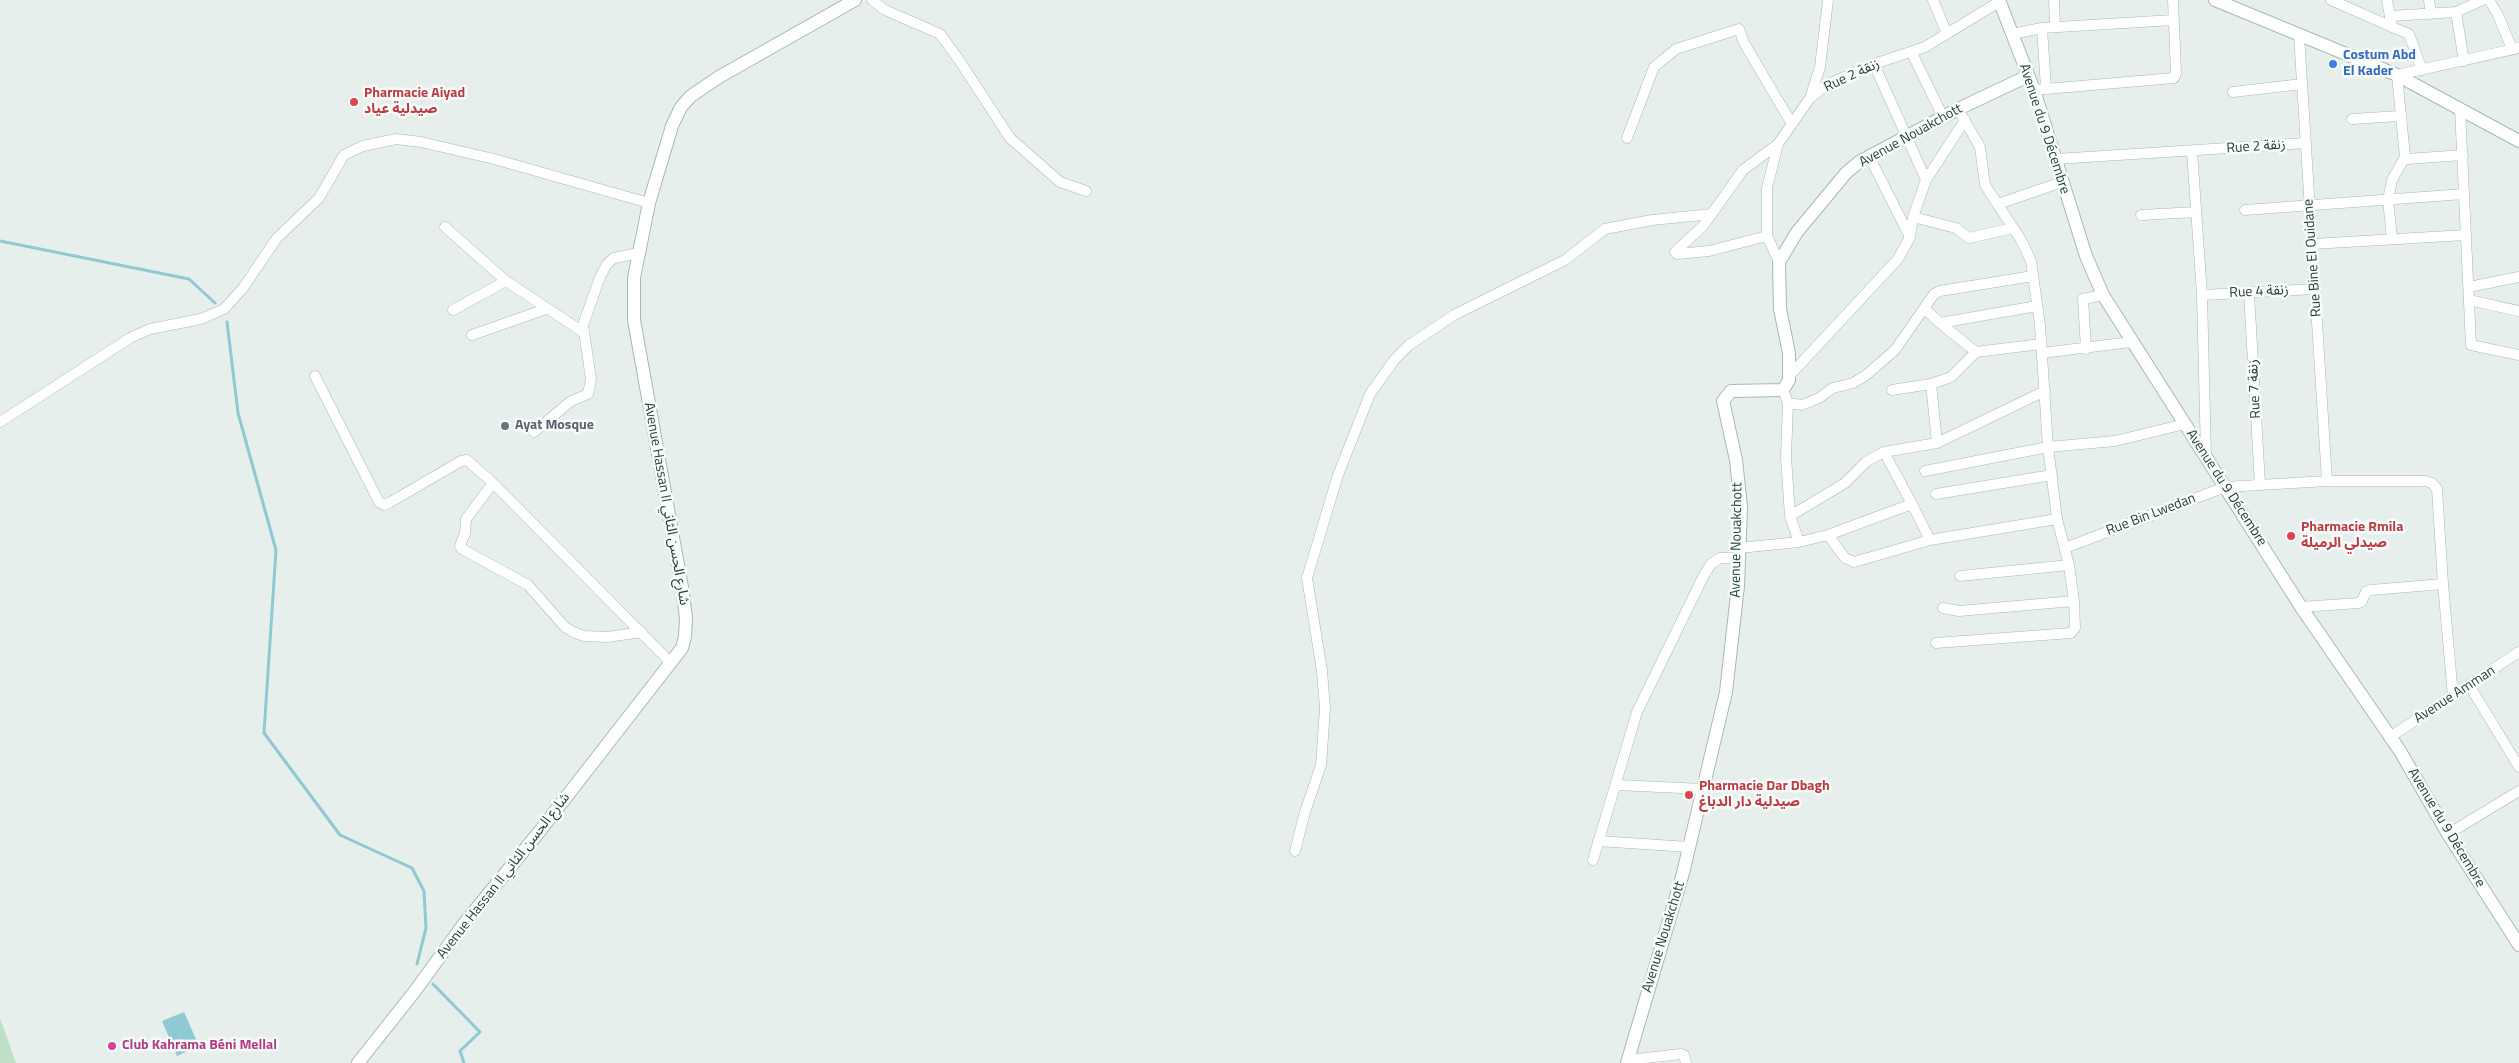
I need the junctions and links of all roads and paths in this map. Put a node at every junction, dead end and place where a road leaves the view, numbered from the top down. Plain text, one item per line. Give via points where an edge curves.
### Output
1 (855, 0) edge
2 (872, 0) edge
3 (1828, 0) edge
4 (1933, 0) edge
5 (2054, 0) edge
6 (2172, 0) edge
7 (2215, 0) edge
8 (2331, 0) edge
9 (2387, 0) edge
10 (2429, 0) edge
11 (2483, 0) edge
12 (2489, 0) edge
13 (2002, 2) edge
14 (2345, 3) edge
15 (2456, 12) junction
16 (2431, 14) junction
17 (2390, 16) junction
18 (2173, 20) junction
19 (2055, 27) junction
20 (2392, 27) junction
21 (2042, 28) junction
22 (1947, 34) junction
23 (2012, 34) junction
24 (2299, 35) junction
25 (2515, 48) edge
26 (1912, 53) junction
27 (2464, 61) junction
28 (1874, 64) junction
29 (2422, 70) junction
30 (2397, 75) junction
31 (2028, 76) junction
32 (2302, 84) junction
33 (2046, 88) junction
34 (2034, 90) junction
35 (2232, 92) dead end
36 (1810, 98) junction
37 (2460, 108) junction
38 (1961, 114) junction
39 (2400, 116) junction
40 (1942, 118) junction
41 (2352, 119) dead end
42 (1792, 124) junction
43 (1906, 137) junction
44 (1627, 138) dead end
45 (2519, 141) edge
46 (2306, 143) junction
47 (1778, 144) junction
48 (2192, 151) junction
49 (2462, 155) junction
50 (1869, 156) junction
51 (2404, 157) junction
52 (2056, 159) junction
53 (1926, 180) junction
54 (2062, 182) junction
55 (1086, 191) dead end
56 (2464, 194) junction
57 (2388, 200) junction
58 (650, 203) junction
59 (1998, 204) junction
60 (2310, 204) junction
61 (2245, 210) dead end
62 (2196, 212) junction
63 (1712, 214) junction
64 (2141, 215) dead end
65 (1913, 217) junction
66 (445, 227) dead end
67 (2013, 228) junction
68 (2466, 235) junction
69 (1767, 236) junction
70 (1910, 237) junction
71 (2392, 238) junction
72 (2312, 244) junction
73 (639, 253) junction
74 (1779, 262) junction
75 (2033, 276) junction
76 (2519, 277) edge
77 (506, 281) junction
78 (2469, 287) junction
79 (2315, 289) junction
80 (2249, 293) junction
81 (2103, 295) junction
82 (2202, 295) junction
83 (2469, 300) junction
84 (2037, 306) junction
85 (546, 308) junction
86 (1924, 309) junction
87 (454, 310) dead end
88 (2519, 311) edge
89 (1940, 323) junction
90 (583, 332) junction
91 (472, 335) dead end
92 (2131, 342) junction
93 (2042, 348) junction
94 (2086, 348) junction
95 (1976, 352) junction
96 (2519, 354) edge
97 (1790, 375) junction
98 (315, 376) dead end
99 (1931, 384) junction
100 (1783, 390) junction
101 (1892, 390) dead end
102 (2045, 391) junction
103 (1788, 403) junction
104 (0, 422) edge
105 (2185, 424) junction
106 (534, 432) dead end
107 (1937, 443) junction
108 (2048, 447) junction
109 (1884, 452) junction
110 (2206, 456) junction
111 (1926, 471) dead end
112 (2052, 475) junction
113 (2327, 481) junction
114 (493, 482) junction
115 (2260, 485) junction
116 (2225, 487) junction
117 (1936, 494) dead end
118 (1912, 504) junction
119 (1790, 516) junction
120 (2058, 519) junction
121 (1828, 535) junction
122 (1930, 540) junction
123 (1799, 542) junction
124 (2065, 548) junction
125 (1739, 553) junction
126 (2069, 566) junction
127 (1960, 576) dead end
128 (2443, 584) junction
129 (2074, 601) junction
130 (2302, 607) junction
131 (1943, 608) dead end
132 (642, 632) junction
133 (1936, 643) dead end
134 (2519, 652) edge
135 (671, 663) junction
136 (2469, 685) junction
137 (2453, 696) junction
138 (2390, 737) junction
139 (2518, 761) edge
140 (1617, 785) junction
141 (1703, 789) junction
142 (2519, 790) edge
143 (2448, 834) junction
144 (1598, 841) junction
145 (1690, 847) junction
146 (1295, 851) dead end
147 (1593, 860) dead end
148 (2519, 944) edge
149 (1627, 1061) edge
150 (358, 1063) edge
151 (1686, 1063) edge

1 - 58 street, Avenue Hassan II شارع الحسن الثاني via 718,77 691,96 681,107 672,126
2 - 55 street via 885,10 940,34 1010,138 1060,182
3 - 36 street via 1820,67
4 - 22 street
5 - 19 street
6 - 18 street
7 - 24 street
8 - 14 street
9 - 17 street
10 - 16 street
11 - 15 street
12 - 25 street
13 - 22 street, Rue 2 زنقة
13 - 23 street, Avenue du 9 Décembre
14 - 20 street
15 - 16 street
15 - 27 street
16 - 17 street
17 - 20 street
18 - 19 street
18 - 33 street via 2174,78
19 - 21 street
20 - 29 street via 2409,34
21 - 23 street
21 - 33 street
22 - 26 street, Rue 2 زنقة
23 - 31 street, Avenue du 9 Décembre
24 - 30 street
24 - 32 street, Rue Bine El Ouidane
25 - 27 street
26 - 28 street, Rue 2 زنقة
26 - 40 street
27 - 29 street
28 - 36 street, Rue 2 زنقة via 1826,85
28 - 43 street
29 - 30 street
30 - 37 street
30 - 39 street
31 - 34 street, Avenue du 9 Décembre
31 - 38 street, Avenue Nouakchott
32 - 35 street
32 - 46 street, Rue Bine El Ouidane
33 - 34 street
34 - 52 street, Avenue du 9 Décembre
36 - 42 street, Rue 2 زنقة
37 - 45 street
37 - 49 street
38 - 40 street, Avenue Nouakchott
38 - 53 street
38 - 59 street via 1980,147 1985,185
39 - 41 street
39 - 51 street
40 - 43 street, Avenue Nouakchott
42 - 44 street via 1739,29 1676,49 1654,67
42 - 47 street, Rue 2 زنقة
43 - 50 street, Avenue Nouakchott
43 - 53 street
46 - 48 street, Rue 2 زنقة
46 - 60 street, Rue Bine El Ouidane
47 - 63 street via 1743,170
47 - 69 street, Rue 2 زنقة via 1767,188
48 - 52 street, Rue 2 زنقة
48 - 62 street
49 - 51 street
49 - 56 street
50 - 70 street
50 - 74 street, Avenue Nouakchott via 1846,173 1797,232
51 - 57 street via 2392,180
52 - 54 street, Avenue du 9 Décembre
53 - 65 street
54 - 59 street
54 - 81 street, Avenue du 9 Décembre via 2086,256
56 - 57 street
56 - 68 street
57 - 60 street
57 - 71 street
58 - 73 street, Avenue Hassan II شارع الحسن الثاني
58 - 104 street via 421,142 396,139 363,146 344,155 319,198 277,238 243,288 224,309 201,319 150,329 130,338
59 - 67 street
60 - 61 street
60 - 72 street, Rue Bine El Ouidane
62 - 64 street
62 - 82 street
63 - 69 street via 1675,250 1676,253 1709,251
63 - 146 street via 1605,229 1550,269 1468,307 1415,341 1395,359 1370,394 1338,475 1307,578 1325,691 1324,716 1321,765
65 - 67 street via 1956,228 1969,238
65 - 70 street
66 - 77 street
67 - 75 street via 2026,249
68 - 71 street
68 - 78 street
69 - 74 street, Rue 2 زنقة
70 - 97 street via 1898,259
71 - 72 street
72 - 79 street, Rue Bine El Ouidane
73 - 90 street via 614,258 607,264
73 - 135 street, Avenue Hassan II شارع الحسن الثاني via 634,278 634,320 686,618 682,648
74 - 97 street via 1780,309
75 - 84 street
75 - 86 street via 1940,291
76 - 78 street
77 - 85 street
77 - 87 street
78 - 83 street
79 - 80 street, Rue 4 زنقة
79 - 113 street, Rue Bine El Ouidane
80 - 82 street, Rue 4 زنقة
80 - 115 street, Rue 7 زنقة
81 - 92 street, Avenue du 9 Décembre
81 - 94 street via 2083,299
82 - 110 street
83 - 88 street
83 - 96 street via 2471,345
84 - 89 street
84 - 93 street
85 - 90 street
85 - 91 street
86 - 89 street
86 - 103 street via 1895,350 1865,376 1802,405
89 - 95 street
90 - 106 street via 591,379 588,394 571,401
92 - 94 street
92 - 105 street, Avenue du 9 Décembre
93 - 94 street
93 - 95 street
93 - 102 street
95 - 99 street via 1956,374
97 - 100 street
98 - 114 street via 381,504 389,503 464,460
99 - 101 street
99 - 107 street
100 - 103 street
100 - 125 street, Avenue Nouakchott via 1730,391 1723,401 1739,482
102 - 107 street
102 - 108 street
103 - 119 street via 1786,457
105 - 108 street via 2115,441
105 - 110 street, Avenue du 9 Décembre
107 - 109 street
108 - 111 street
108 - 112 street
109 - 118 street
109 - 119 street via 1867,461 1845,483
110 - 116 street, Avenue du 9 Décembre
112 - 117 street
112 - 120 street
113 - 115 street, Rue Bin Lwedan
113 - 128 street, Rue Bin Lwedan via 2432,483 2438,489
114 - 132 street
114 - 132 street via 466,518 462,549 528,585 573,632 607,637
115 - 116 street, Rue Bin Lwedan
116 - 124 street, Rue Bin Lwedan
116 - 130 street, Avenue du 9 Décembre
118 - 121 street
118 - 122 street
119 - 123 street
120 - 122 street
120 - 124 street
121 - 122 street via 1848,561 1854,562
121 - 123 street
123 - 125 street
124 - 126 street
125 - 140 street via 1720,558 1704,575 1637,712
125 - 141 street, Avenue Nouakchott via 1726,692
126 - 127 street
126 - 129 street
128 - 130 street via 2371,590 2359,603
128 - 137 street, Rue Bin Lwedan
129 - 131 street via 1959,611
129 - 133 street via 2075,628 2071,633
130 - 138 street, Avenue du 9 Décembre
132 - 135 street
134 - 136 street, Avenue Amman
135 - 150 street, Avenue Hassan II شارع الحسن الثاني
136 - 137 street, Avenue Amman
136 - 139 street
137 - 138 street, Avenue Amman
138 - 143 street, Avenue du 9 Décembre
140 - 141 street
140 - 144 street
141 - 145 street, Avenue Nouakchott
142 - 143 street
143 - 148 street, Avenue du 9 Décembre
144 - 145 street
144 - 147 street
145 - 149 street, Avenue Nouakchott
149 - 151 street via 1681,1054

